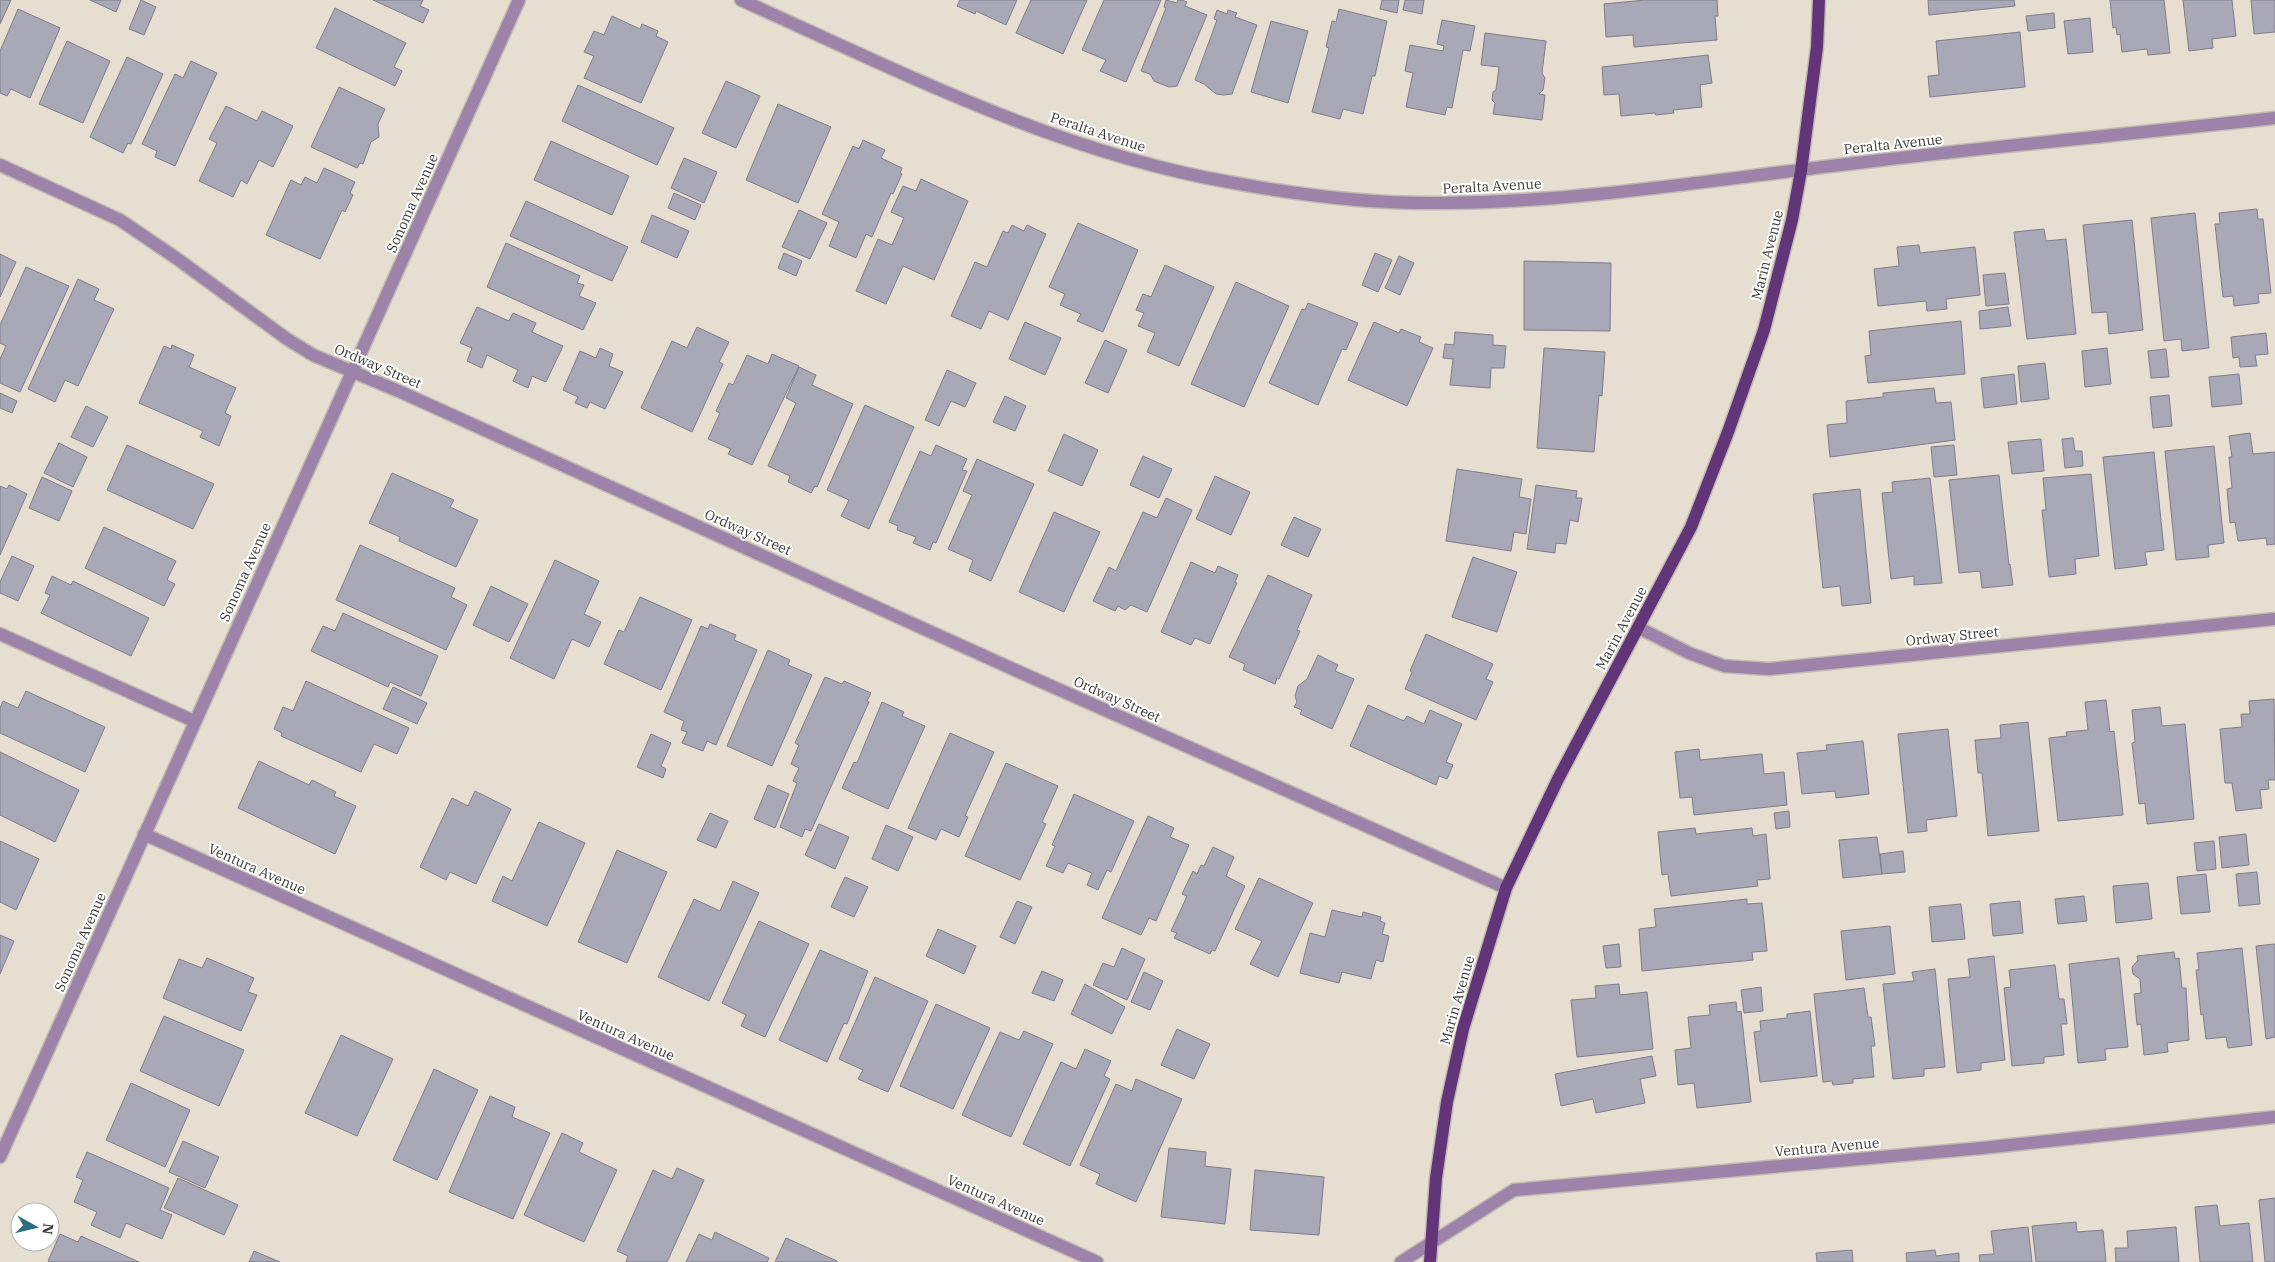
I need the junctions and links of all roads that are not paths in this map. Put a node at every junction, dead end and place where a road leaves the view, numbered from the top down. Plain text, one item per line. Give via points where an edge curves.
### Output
1 (520, 0) edge
2 (741, 0) edge
3 (1819, 0) edge
4 (2275, 118) edge
5 (0, 165) edge
6 (1801, 171) junction
7 (352, 372) junction
8 (2275, 619) edge
9 (1639, 628) junction
10 (0, 634) edge
11 (194, 721) junction
12 (144, 834) junction
13 (1506, 888) junction
14 (2275, 1117) edge
15 (0, 1157) edge
16 (1430, 1244) junction
17 (1097, 1262) edge
18 (1401, 1262) edge
19 (1430, 1262) edge

1 - 7 street, Sonoma Avenue
2 - 6 street, Peralta Avenue via 974,105 1114,155 1226,182 1333,198 1438,204 1524,200
3 - 6 main road, Marin Avenue via 1817,47
4 - 6 street, Peralta Avenue
5 - 7 street, Ordway Street via 120,220 287,339
6 - 9 main road, Marin Avenue via 1764,330 1728,432 1691,527
7 - 11 street, Sonoma Avenue
7 - 13 street, Ordway Street
8 - 9 street, Ordway Street via 1769,670 1724,666
9 - 13 main road, Marin Avenue via 1558,778
10 - 11 street
11 - 12 street, Sonoma Avenue
12 - 15 street, Sonoma Avenue
12 - 17 street, Ventura Avenue
13 - 16 main road, Marin Avenue via 1463,1029 1449,1093
14 - 16 street, Ventura Avenue via 1982,1148 1514,1190
16 - 18 street, Ventura Avenue
16 - 19 main road, Marin Avenue

